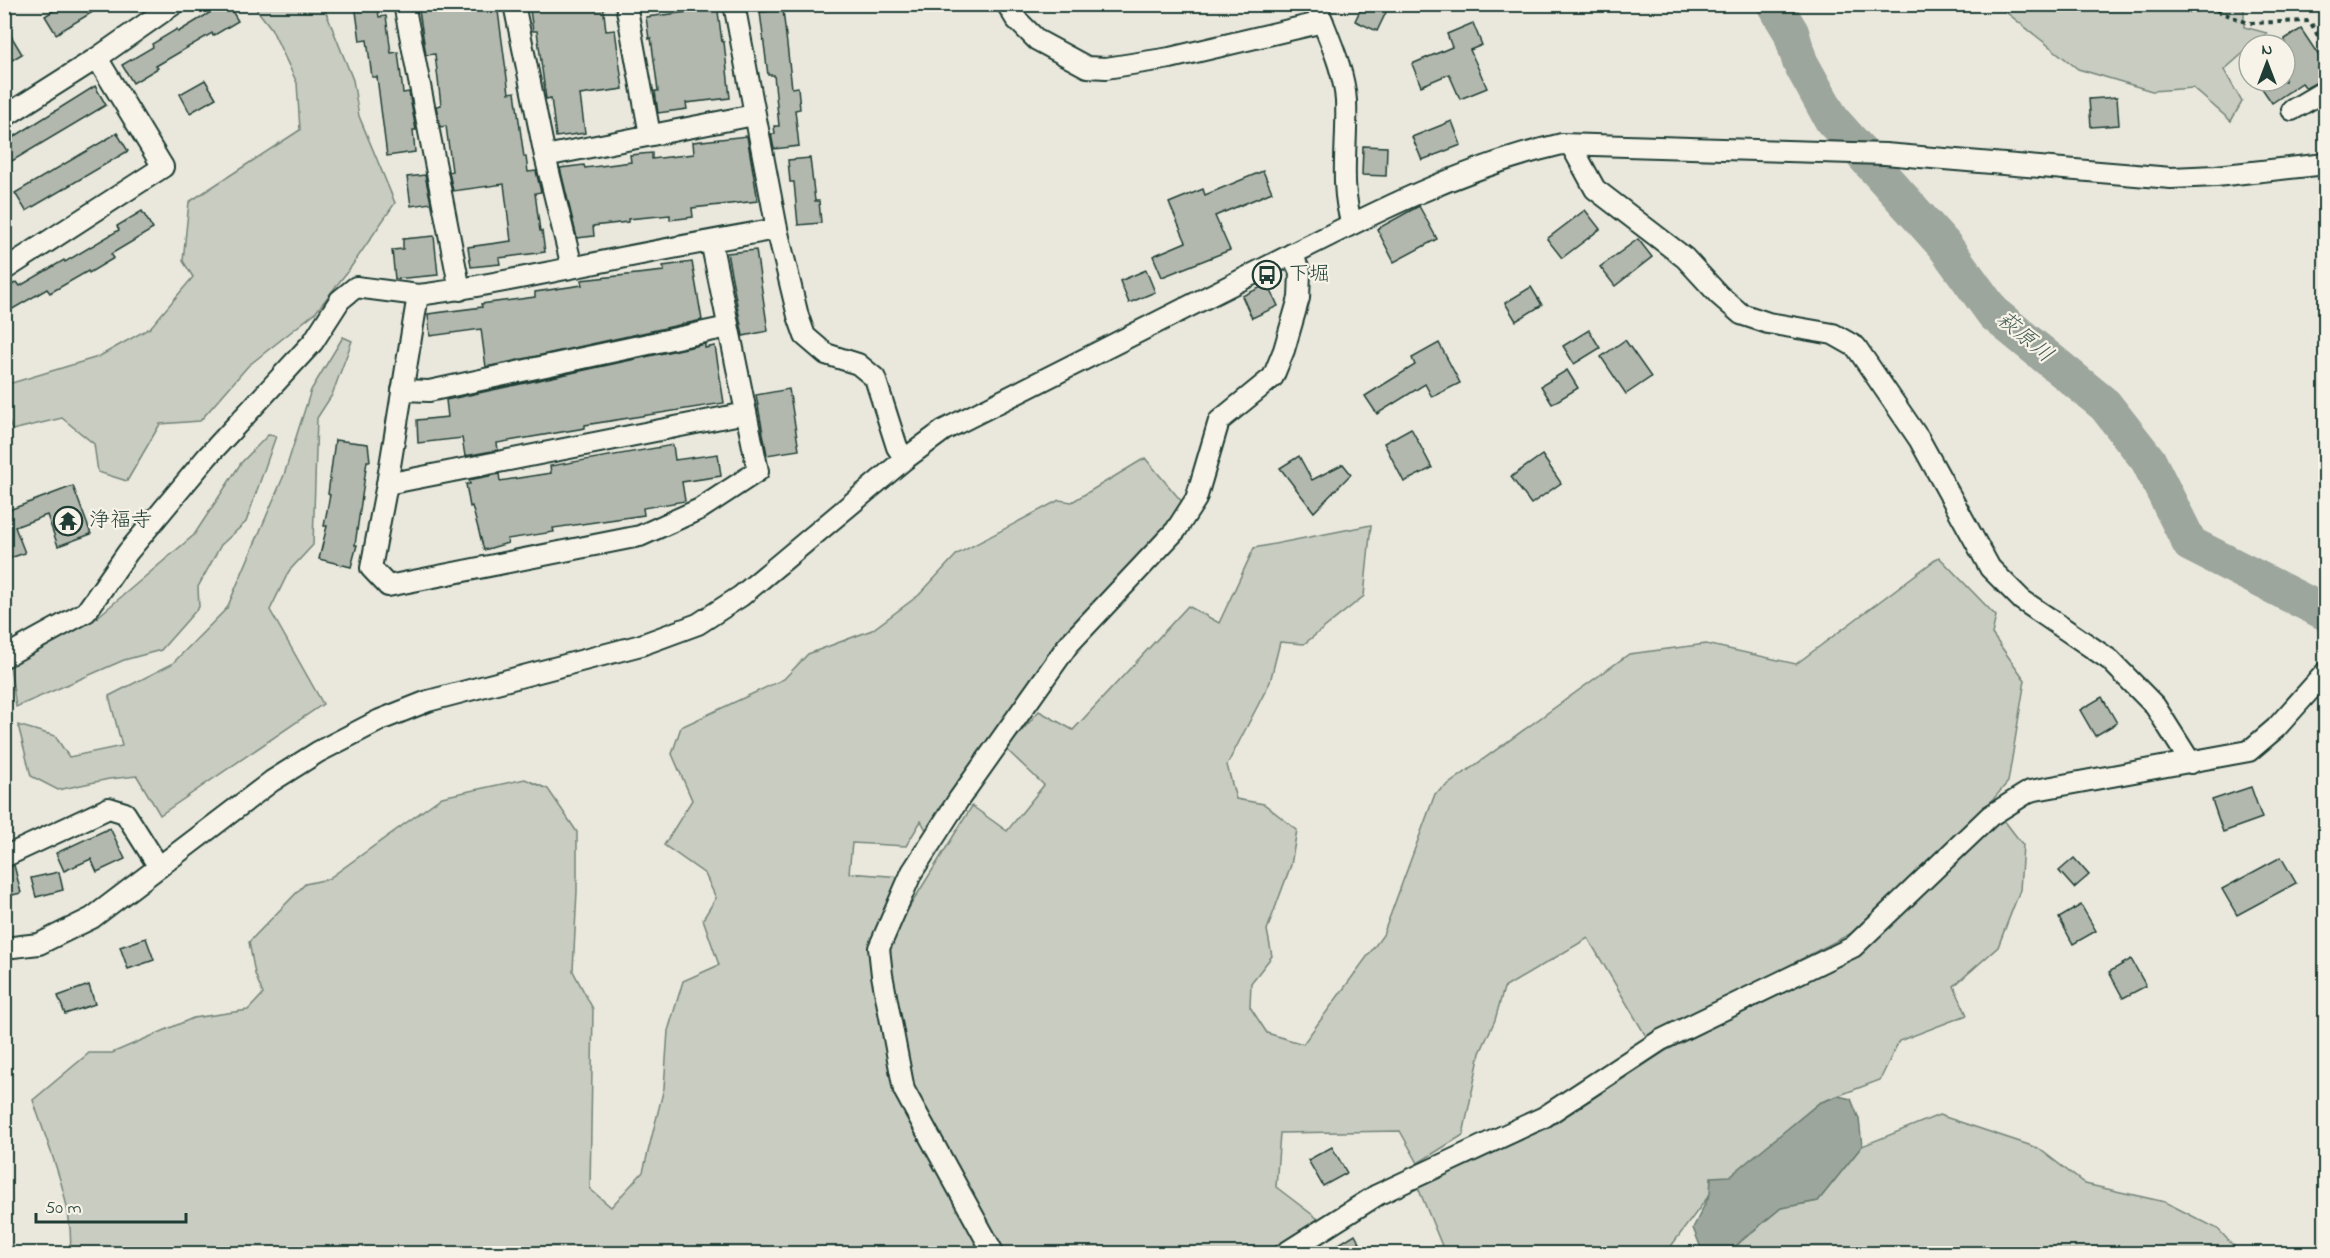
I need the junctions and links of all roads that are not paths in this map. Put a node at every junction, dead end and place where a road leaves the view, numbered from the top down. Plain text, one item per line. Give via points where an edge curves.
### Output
1 (174, 4) edge
2 (404, 4) edge
3 (514, 4) edge
4 (626, 4) edge
5 (734, 4) edge
6 (1007, 4) edge
7 (1320, 13) edge
8 (97, 58) junction
9 (2325, 90) edge
10 (2292, 110) dead end
11 (754, 114) junction
12 (4, 117) edge
13 (650, 135) junction
14 (1571, 145) junction
15 (545, 156) junction
16 (2325, 164) edge
17 (1352, 224) junction
18 (777, 229) junction
19 (711, 241) junction
20 (1292, 254) junction
21 (572, 267) junction
22 (4, 270) edge
23 (460, 290) junction
24 (418, 295) junction
25 (728, 327) junction
26 (402, 390) junction
27 (746, 414) junction
28 (905, 459) junction
29 (387, 484) junction
30 (4, 653) edge
31 (2325, 672) edge
32 (2191, 763) junction
33 (4, 857) edge
34 (159, 867) junction
35 (4, 948) edge
36 (994, 1254) edge
37 (1284, 1254) edge

1 - 8 street
2 - 23 street
3 - 15 street
4 - 13 street
5 - 11 street
6 - 7 street via 1037,40 1087,67 1106,68 1170,58
7 - 17 street via 1346,99 1346,206
8 - 12 street
8 - 22 street via 163,167
9 - 10 street
11 - 13 street
11 - 18 street
13 - 15 street
14 - 16 street via 1885,154 2171,178
14 - 17 street via 1511,157
14 - 32 street via 1595,189 1685,258 1741,314 1768,323 1833,334 1856,347 1919,439 1990,568 2022,600 2110,660 2155,706
15 - 21 street
17 - 20 street
18 - 19 street
18 - 28 street via 806,336 825,354 858,364 875,378 897,447
19 - 21 street
19 - 25 street
20 - 28 street via 944,430
20 - 36 street via 1300,272 1299,298 1273,377 1219,422 1196,499 1176,530 1068,645 912,872 879,948 904,1090
21 - 23 street
23 - 24 street
24 - 26 street
24 - 30 street via 356,287 340,300 314,342 200,466 128,552 86,612 6,656
25 - 26 street via 429,391
25 - 27 street
26 - 29 street
27 - 29 street
27 - 29 street via 758,471 700,509 640,536 388,586 371,568
28 - 34 street via 741,596 698,624 641,645 428,701 380,720 282,775
31 - 32 street via 2276,728 2249,751
32 - 37 street via 2030,791 1990,816 1853,947 1661,1040 1544,1117 1377,1195
33 - 34 street via 109,808 125,813
34 - 35 street via 92,918 39,944

